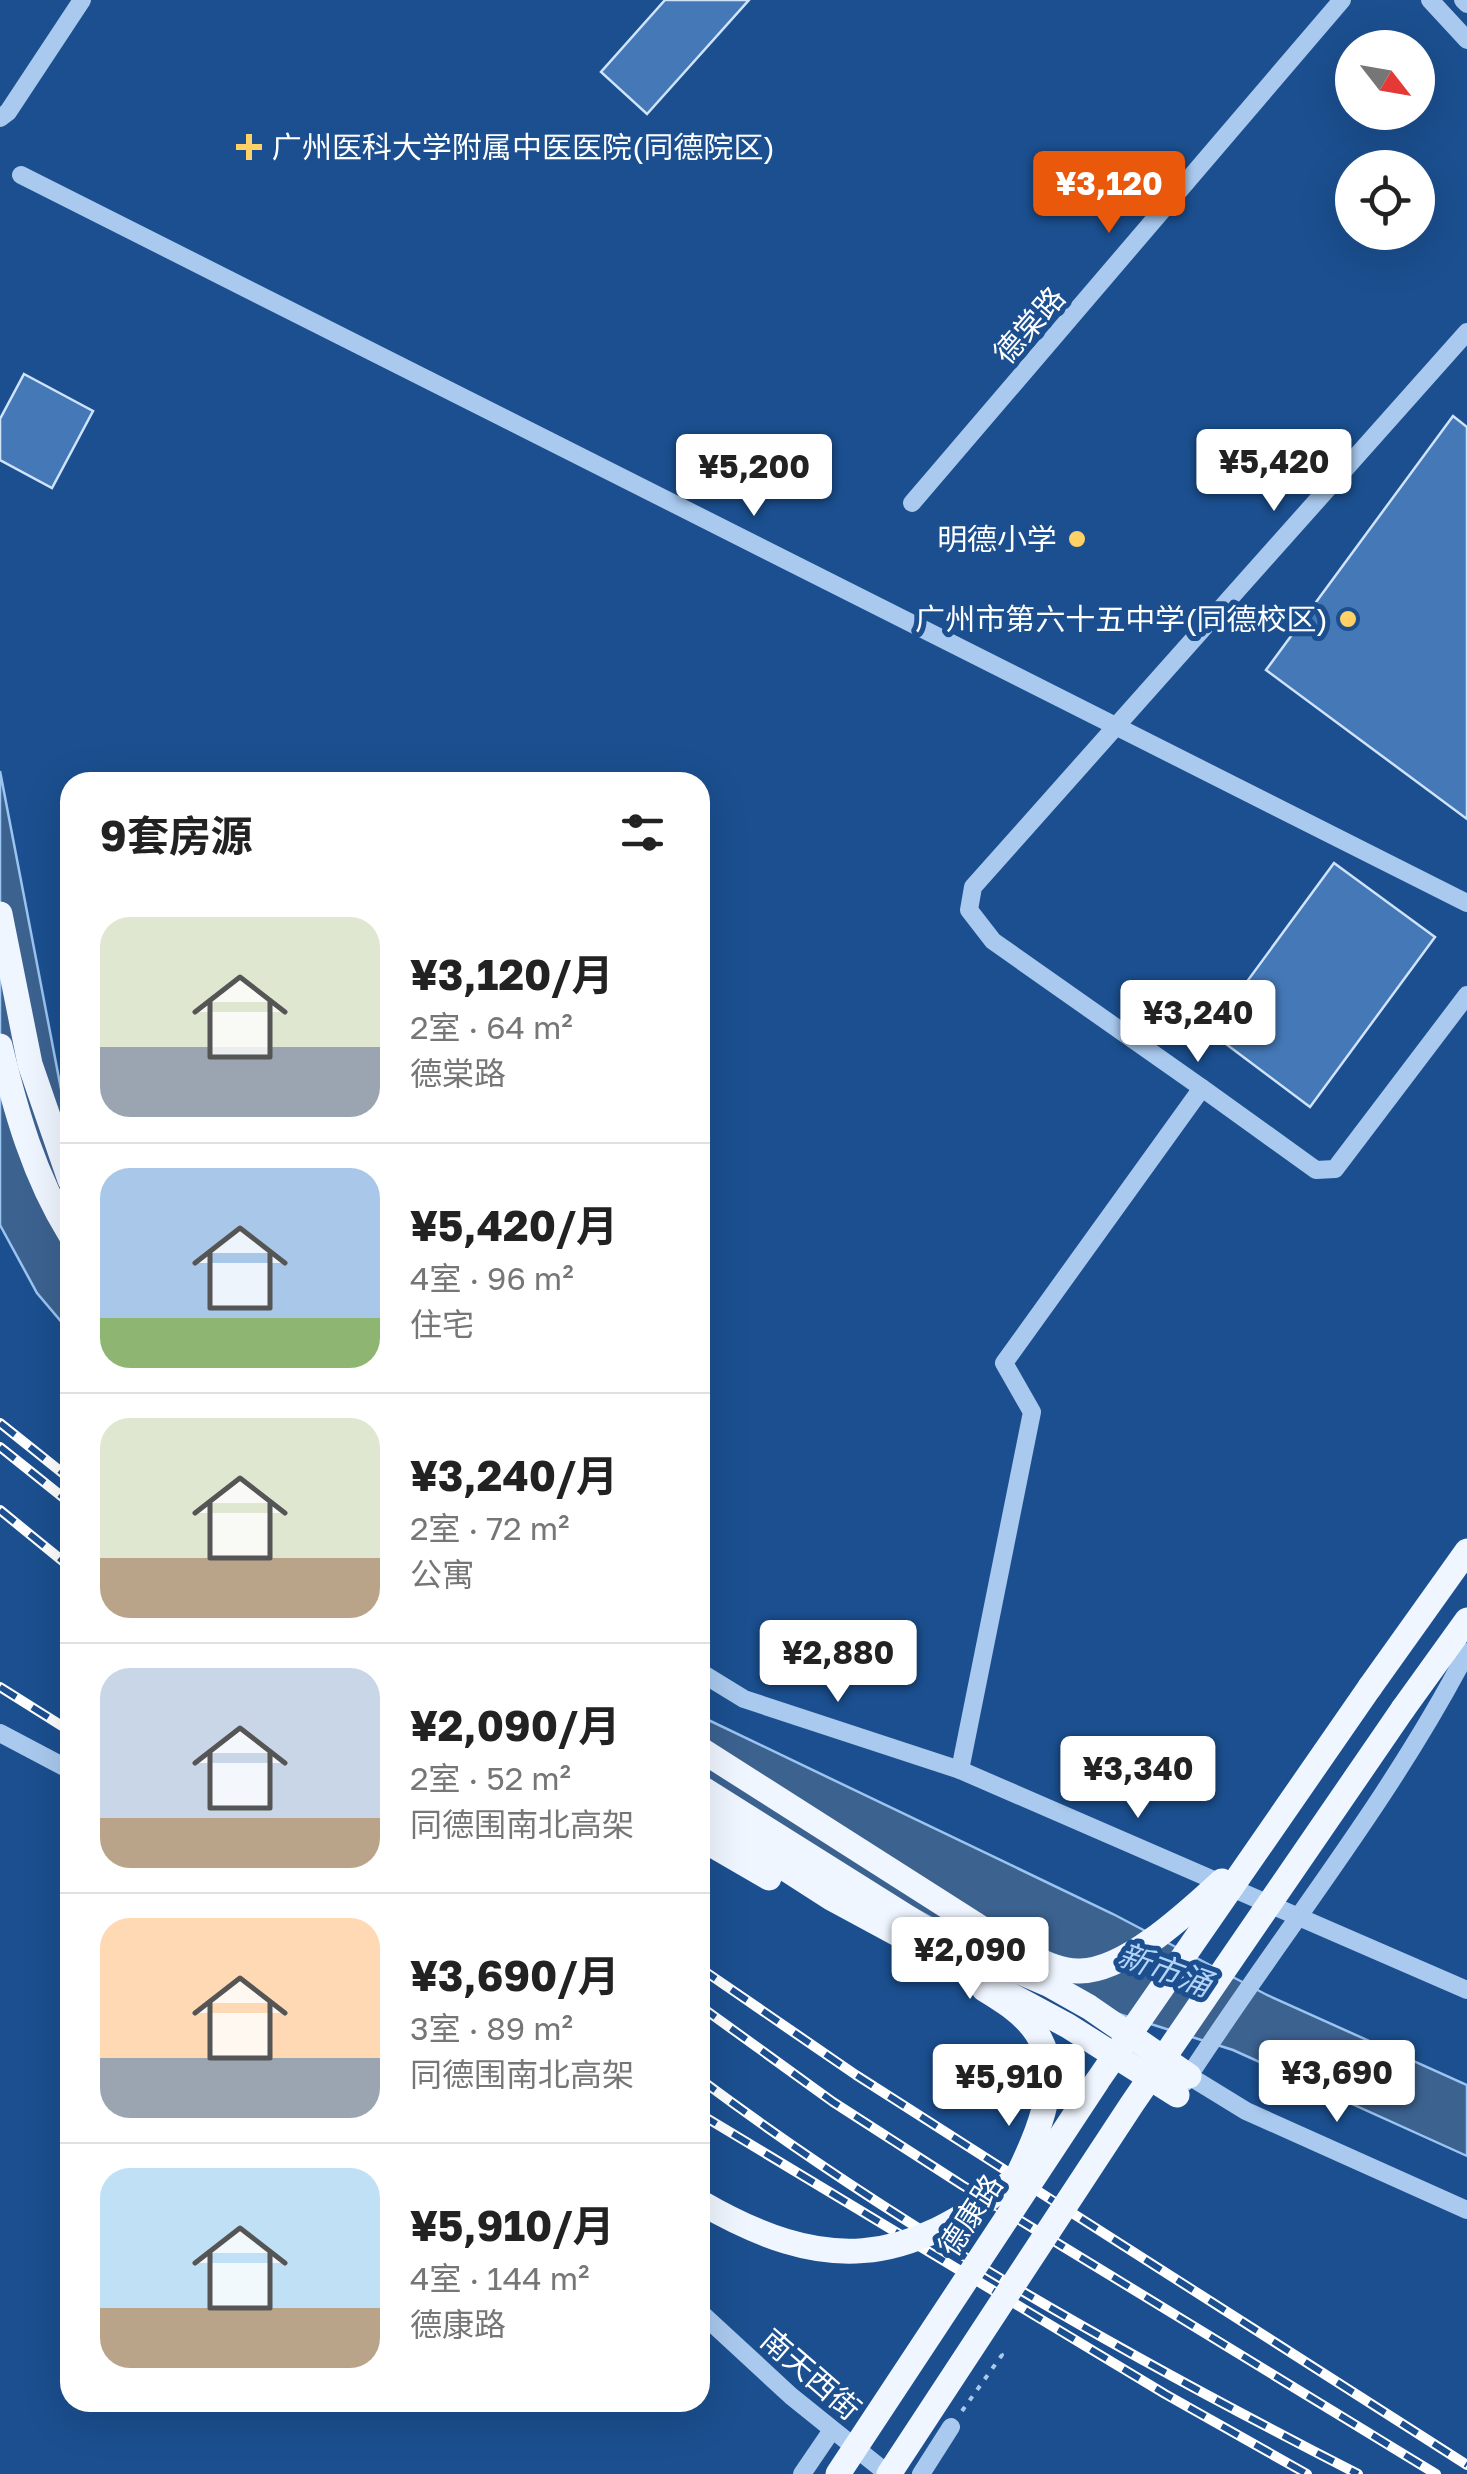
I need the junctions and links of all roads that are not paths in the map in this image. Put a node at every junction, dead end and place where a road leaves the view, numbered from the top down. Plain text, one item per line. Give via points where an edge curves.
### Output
1 (82, 0) edge
2 (1342, 0) edge
3 (1430, 0) edge
4 (1467, 40) edge
5 (0, 118) edge
6 (21, 175) dead end
7 (1467, 332) edge
8 (912, 503) dead end
9 (1116, 727) junction
10 (1467, 904) edge
11 (0, 914) edge
12 (1467, 994) edge
13 (0, 1046) edge
14 (1202, 1088) junction
15 (60, 1151) edge
16 (49, 1200) junction
17 (60, 1218) edge
18 (60, 1224) edge
19 (1467, 1551) edge
20 (1467, 1620) edge
21 (1467, 1652) edge
22 (710, 1678) edge
23 (0, 1733) edge
24 (710, 1755) edge
25 (60, 1765) edge
26 (960, 1770) junction
27 (710, 1795) edge
28 (710, 1819) edge
29 (710, 1844) edge
30 (1252, 1855) junction
31 (793, 1862) junction
32 (1298, 1915) junction
33 (1467, 1990) edge
34 (1189, 2076) junction
35 (1017, 2176) junction
36 (710, 2207) edge
37 (1467, 2210) edge
38 (974, 2268) junction
39 (710, 2321) edge
40 (951, 2427) dead end
41 (832, 2430) junction
42 (802, 2474) edge
43 (838, 2474) edge
44 (888, 2474) edge
45 (920, 2474) edge

1 - 5 street
2 - 8 street, 德棠路
3 - 4 street
6 - 9 street
7 - 9 street
9 - 10 street
9 - 14 street via 973,887 969,910 993,940
11 - 15 main road via 30,1064
12 - 14 street via 1335,1168 1316,1170
13 - 16 main road
14 - 26 street via 1004,1364 1032,1412
16 - 17 main road
16 - 18 main road
19 - 30 main road, 德康路, bridge
20 - 44 main road, bridge via 1124,2116
21 - 32 street via 1419,1736
22 - 26 street via 744,1700
23 - 25 street
24 - 30 main road, bridge via 990,1937 1058,1968 1080,1972 1118,1961
26 - 32 street
27 - 31 main road
28 - 31 main road
29 - 35 main road, bridge via 984,1988 1036,2031 1048,2061 1047,2096
30 - 38 main road, 德康路, bridge
31 - 34 main road via 905,1940 1068,2026
32 - 33 street
32 - 34 street
34 - 37 street via 1246,2111
35 - 36 main road, bridge via 954,2223 903,2244 860,2252 774,2240
35 - 38 main road, bridge
38 - 43 main road, 德康路, bridge
39 - 41 street, 南天西街
40 - 45 street
41 - 42 street
41 - 44 street, 南天西街

